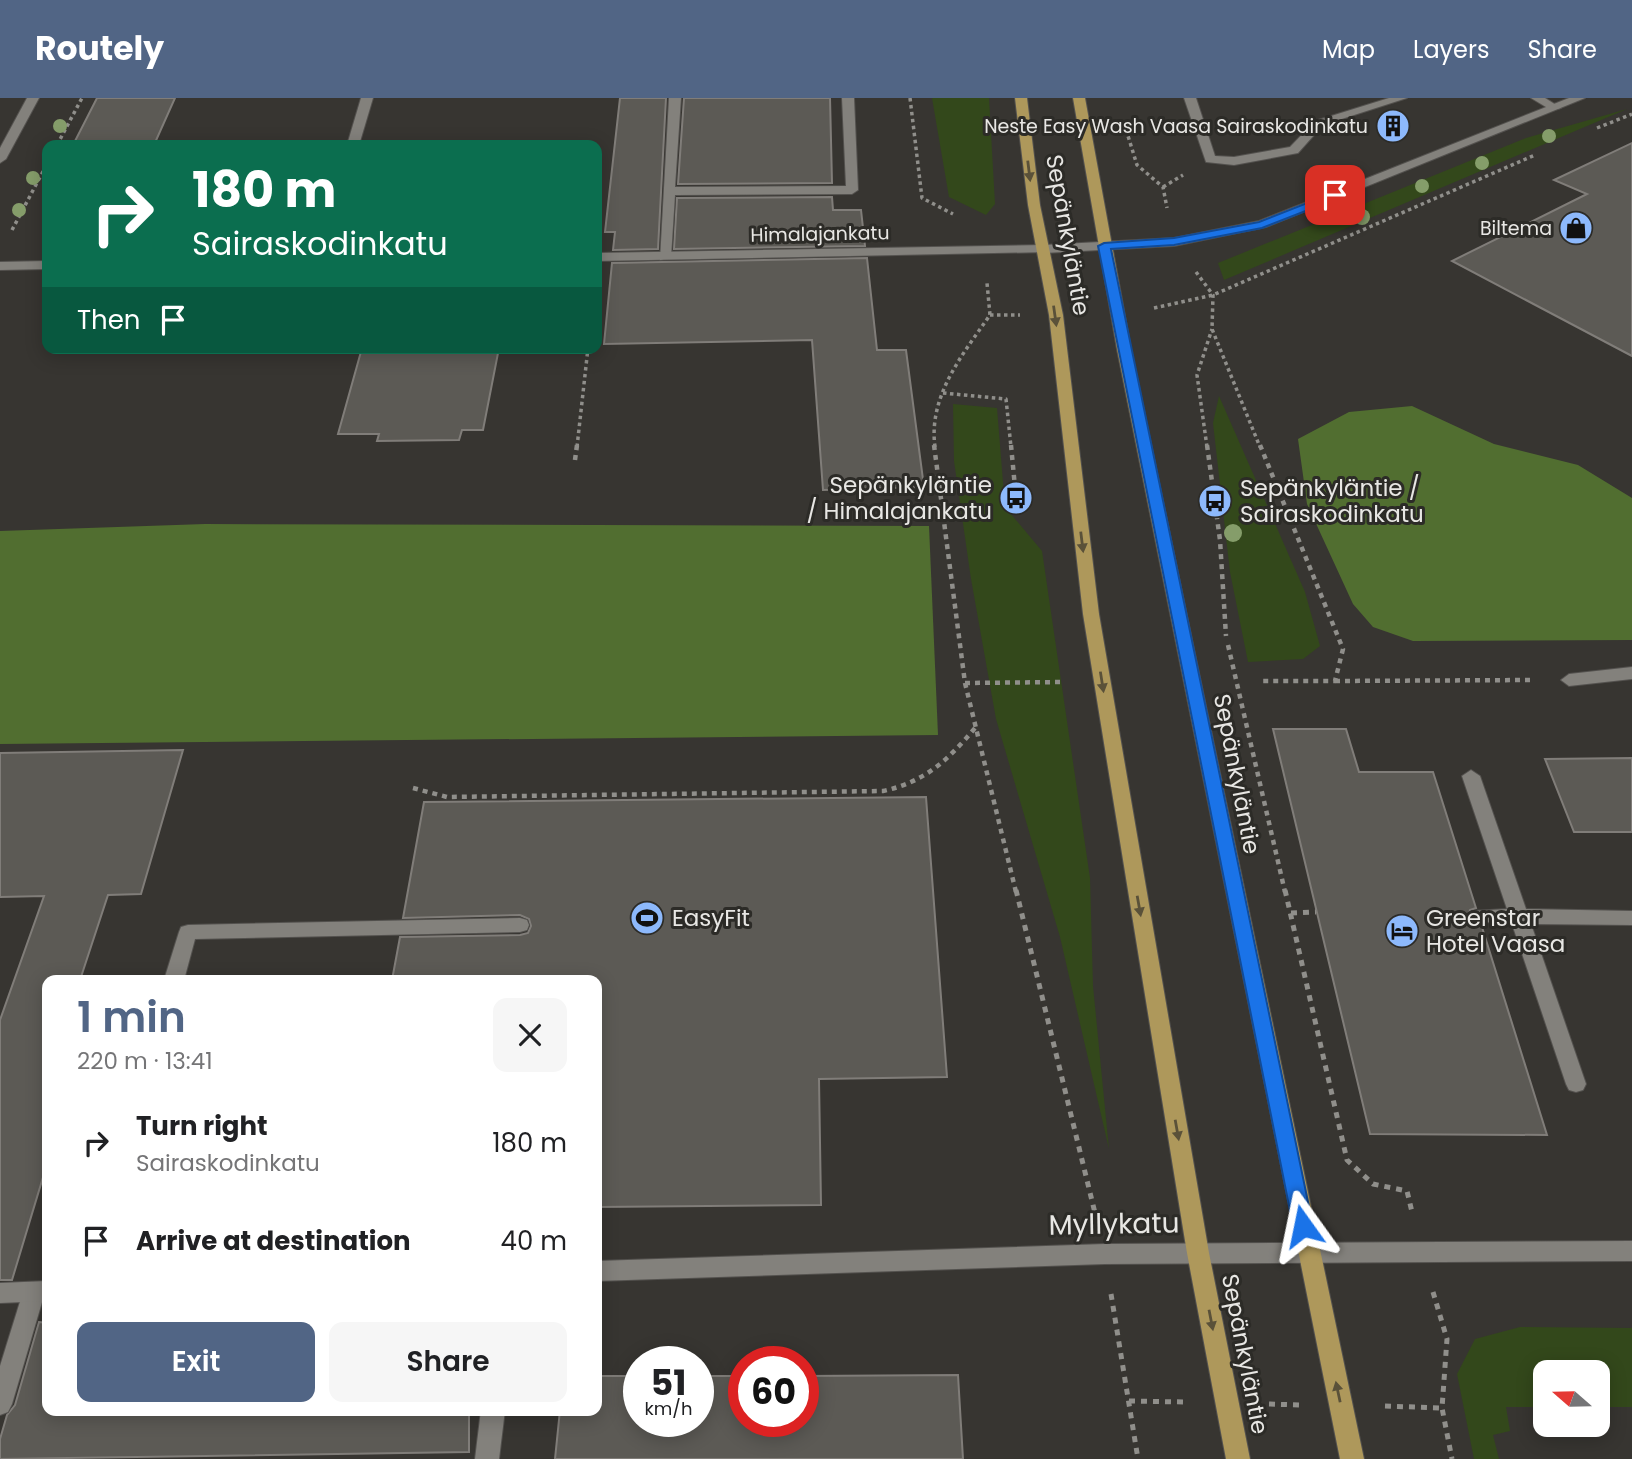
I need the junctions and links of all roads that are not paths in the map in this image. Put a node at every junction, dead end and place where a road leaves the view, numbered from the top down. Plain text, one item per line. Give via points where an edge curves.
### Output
1 (33, 98) edge
2 (367, 98) edge
3 (675, 98) edge
4 (848, 98) edge
5 (1021, 98) edge
6 (1079, 98) edge
7 (1190, 98) edge
8 (1401, 98) edge
9 (1537, 98) edge
10 (1579, 98) edge
11 (1555, 108) junction
12 (354, 140) edge
13 (0, 159) edge
14 (669, 191) junction
15 (1104, 246) junction
16 (1044, 249) junction
17 (602, 257) edge
18 (665, 257) junction
19 (42, 265) edge
20 (0, 266) edge
21 (1632, 673) edge
22 (1569, 680) road end
23 (1471, 776) dead end
24 (1479, 916) dead end
25 (1519, 918) junction
26 (1632, 918) edge
27 (520, 925) dead end
28 (175, 975) edge
29 (1576, 1084) dead end
30 (1632, 1251) edge
31 (1308, 1252) junction
32 (1198, 1253) junction
33 (602, 1271) edge
34 (41, 1292) edge
35 (0, 1293) edge
36 (0, 1404) edge
37 (492, 1416) edge
38 (487, 1459) edge
39 (1238, 1459) edge
40 (1352, 1459) edge

1 - 13 street
2 - 12 street
3 - 14 street
4 - 14 street via 852,190
5 -> 16 main road, Sepänkyläntie
6 - 15 main road, Sepänkyläntie
7 - 8 street via 1210,159 1234,161 1294,150 1319,123
9 - 11 street
10 - 11 street, Himalajankatu
11 - 15 street, Himalajankatu via 1262,225 1174,242
14 - 18 street
15 - 16 street, Himalajankatu
15 - 31 main road, Sepänkyläntie
16 - 18 street, Himalajankatu
16 -> 32 main road, Sepänkyläntie via 1091,614
17 - 18 street, Himalajankatu
19 - 20 street
21 - 22 street
23 - 25 street
24 - 25 street
25 - 26 street
25 - 29 street
27 - 28 street via 188,932
30 - 31 street, Myllykatu
31 - 32 street, Myllykatu
40 -> 31 main road, Sepänkyläntie
32 - 33 street, Myllykatu
32 -> 39 main road, Sepänkyläntie
34 - 35 street
34 - 36 street
37 - 38 street

